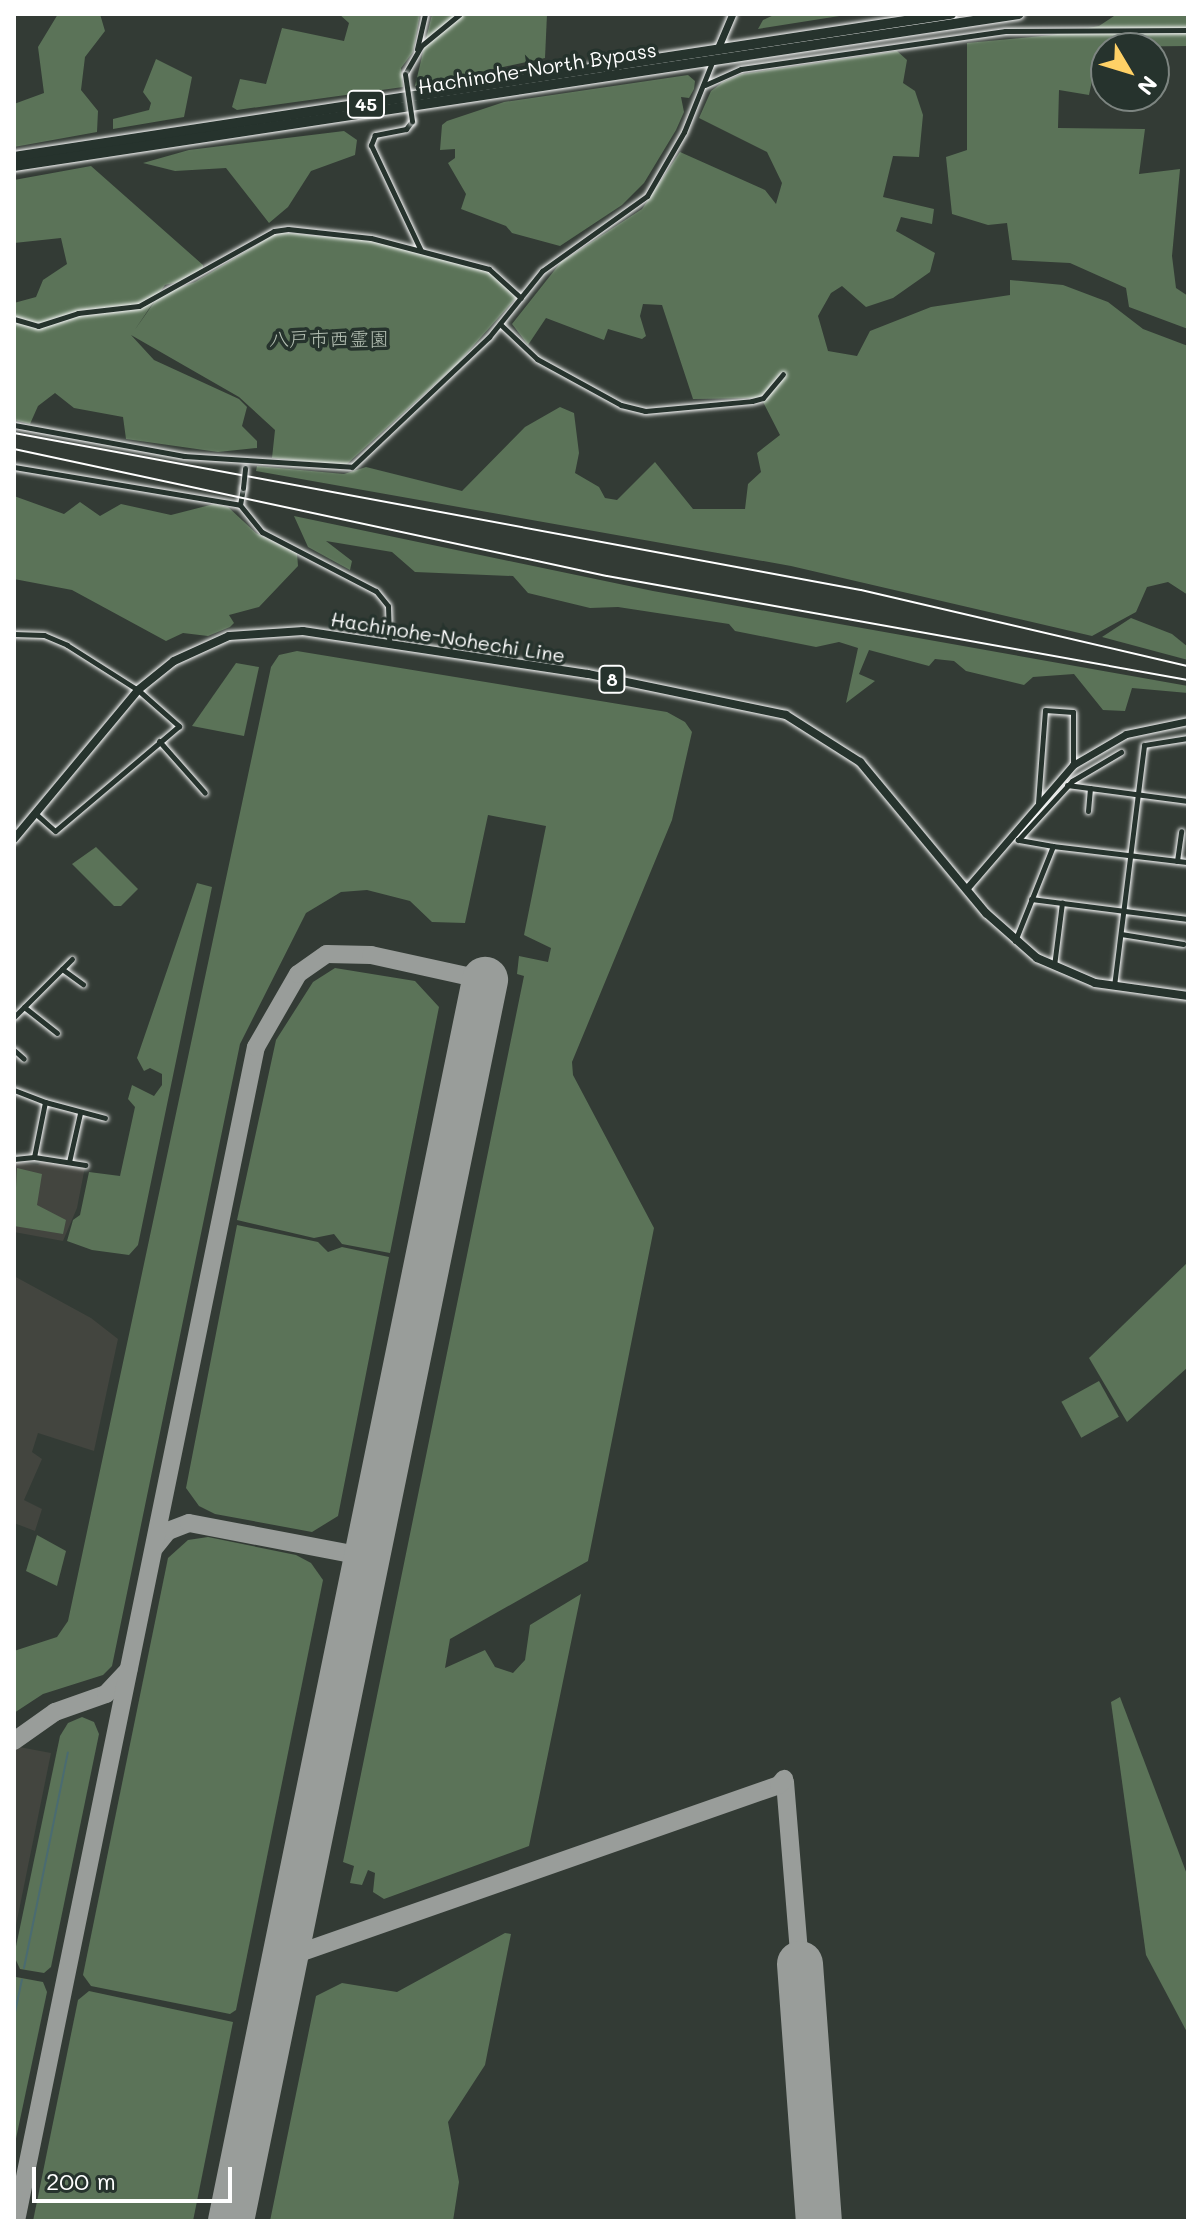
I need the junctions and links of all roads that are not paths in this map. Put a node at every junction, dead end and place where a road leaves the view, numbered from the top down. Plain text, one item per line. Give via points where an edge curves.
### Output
1 (425, 14) edge
2 (460, 14) edge
3 (732, 14) edge
4 (951, 14) edge
5 (1019, 14) edge
6 (1188, 30) edge
7 (415, 54) junction
8 (715, 54) junction
9 (704, 86) junction
10 (14, 157) edge
11 (14, 166) edge
12 (421, 252) junction
13 (521, 298) junction
14 (14, 319) edge
15 (500, 324) junction
16 (783, 374) dead end
17 (14, 425) edge
18 (246, 460) junction
19 (14, 467) edge
20 (240, 505) junction
21 (14, 634) edge
22 (389, 643) junction
23 (138, 690) junction
24 (1188, 721) edge
25 (1188, 738) edge
26 (159, 741) junction
27 (1121, 752) dead end
28 (1073, 765) junction
29 (1067, 785) junction
30 (1090, 788) junction
31 (205, 793) dead end
32 (1138, 794) junction
33 (1188, 801) edge
34 (1038, 803) junction
35 (1088, 811) dead end
36 (36, 813) junction
37 (1181, 831) dead end
38 (14, 839) edge
39 (1053, 846) junction
40 (1131, 855) junction
41 (1177, 861) junction
42 (1188, 862) edge
43 (966, 889) junction
44 (1031, 899) junction
45 (1062, 903) junction
46 (1123, 911) junction
47 (1188, 919) edge
48 (1121, 934) junction
49 (1015, 942) junction
50 (1183, 944) dead end
51 (72, 959) dead end
52 (1054, 967) junction
53 (62, 969) junction
54 (83, 984) dead end
55 (1114, 987) junction
56 (1188, 996) edge
57 (24, 1007) junction
58 (14, 1017) edge
59 (57, 1033) dead end
60 (14, 1050) edge
61 (24, 1059) dead end
62 (14, 1090) edge
63 (45, 1102) junction
64 (80, 1113) junction
65 (105, 1118) dead end
66 (34, 1157) junction
67 (14, 1159) edge
68 (69, 1162) junction
69 (85, 1165) dead end

1 - 7 street
2 - 7 street
3 - 8 street
4 - 8 highway, Hachinohe-North Bypass / 45
5 - 8 highway, Hachinohe-North Bypass / 45
6 - 9 street via 1005,31 741,69
7 - 12 street, bridge via 405,74 412,121 406,129 375,135 371,145
8 - 9 street
8 - 10 highway, Hachinohe-North Bypass / 45
8 - 11 highway, Hachinohe-North Bypass / 45
9 - 13 street via 647,196 553,262
12 - 13 street via 489,269
12 - 14 street via 347,234 279,230 139,306 78,313 38,326
13 - 15 street
15 - 16 street via 537,359 621,405 645,411 752,401 763,398
15 - 18 street via 352,467
17 - 18 street via 184,456
18 - 20 street, bridge
19 - 20 street
20 - 22 street via 262,532 376,591 388,606
21 - 23 street via 53,638
22 - 23 main road, Hachinohe-Nohechi Line / 8 via 303,631 240,634 198,648
22 - 43 main road, Hachinohe-Nohechi Line / 8 via 588,674 786,715 860,762
23 - 26 street via 179,726
23 - 36 main road, Hachinohe-Nohechi Line / 8
24 - 28 street via 1126,734
25 - 32 street via 1144,745
26 - 31 street
26 - 36 street via 55,831
27 - 29 street
28 - 34 street
28 - 34 street via 1075,715 1045,710
29 - 30 street
29 - 39 street via 1018,840
30 - 32 street
30 - 35 street
32 - 33 street
32 - 40 street
34 - 43 street
36 - 38 main road, Hachinohe-Nohechi Line / 8
37 - 41 street
39 - 40 street
39 - 44 street
40 - 41 street
40 - 46 street
41 - 42 street
43 - 49 main road, Hachinohe-Nohechi Line / 8
44 - 45 street
44 - 49 street
45 - 46 street
45 - 52 street
46 - 47 street
46 - 48 street
48 - 50 street
48 - 55 street
49 - 52 main road, Hachinohe-Nohechi Line / 8
51 - 53 street
52 - 55 main road, Hachinohe-Nohechi Line / 8
53 - 54 street
53 - 57 street
55 - 56 main road, Hachinohe-Nohechi Line / 8
57 - 58 street
57 - 59 street
60 - 61 street
62 - 63 street
63 - 64 street
63 - 66 street
64 - 65 street
64 - 68 street
66 - 67 street
66 - 68 street
68 - 69 street

